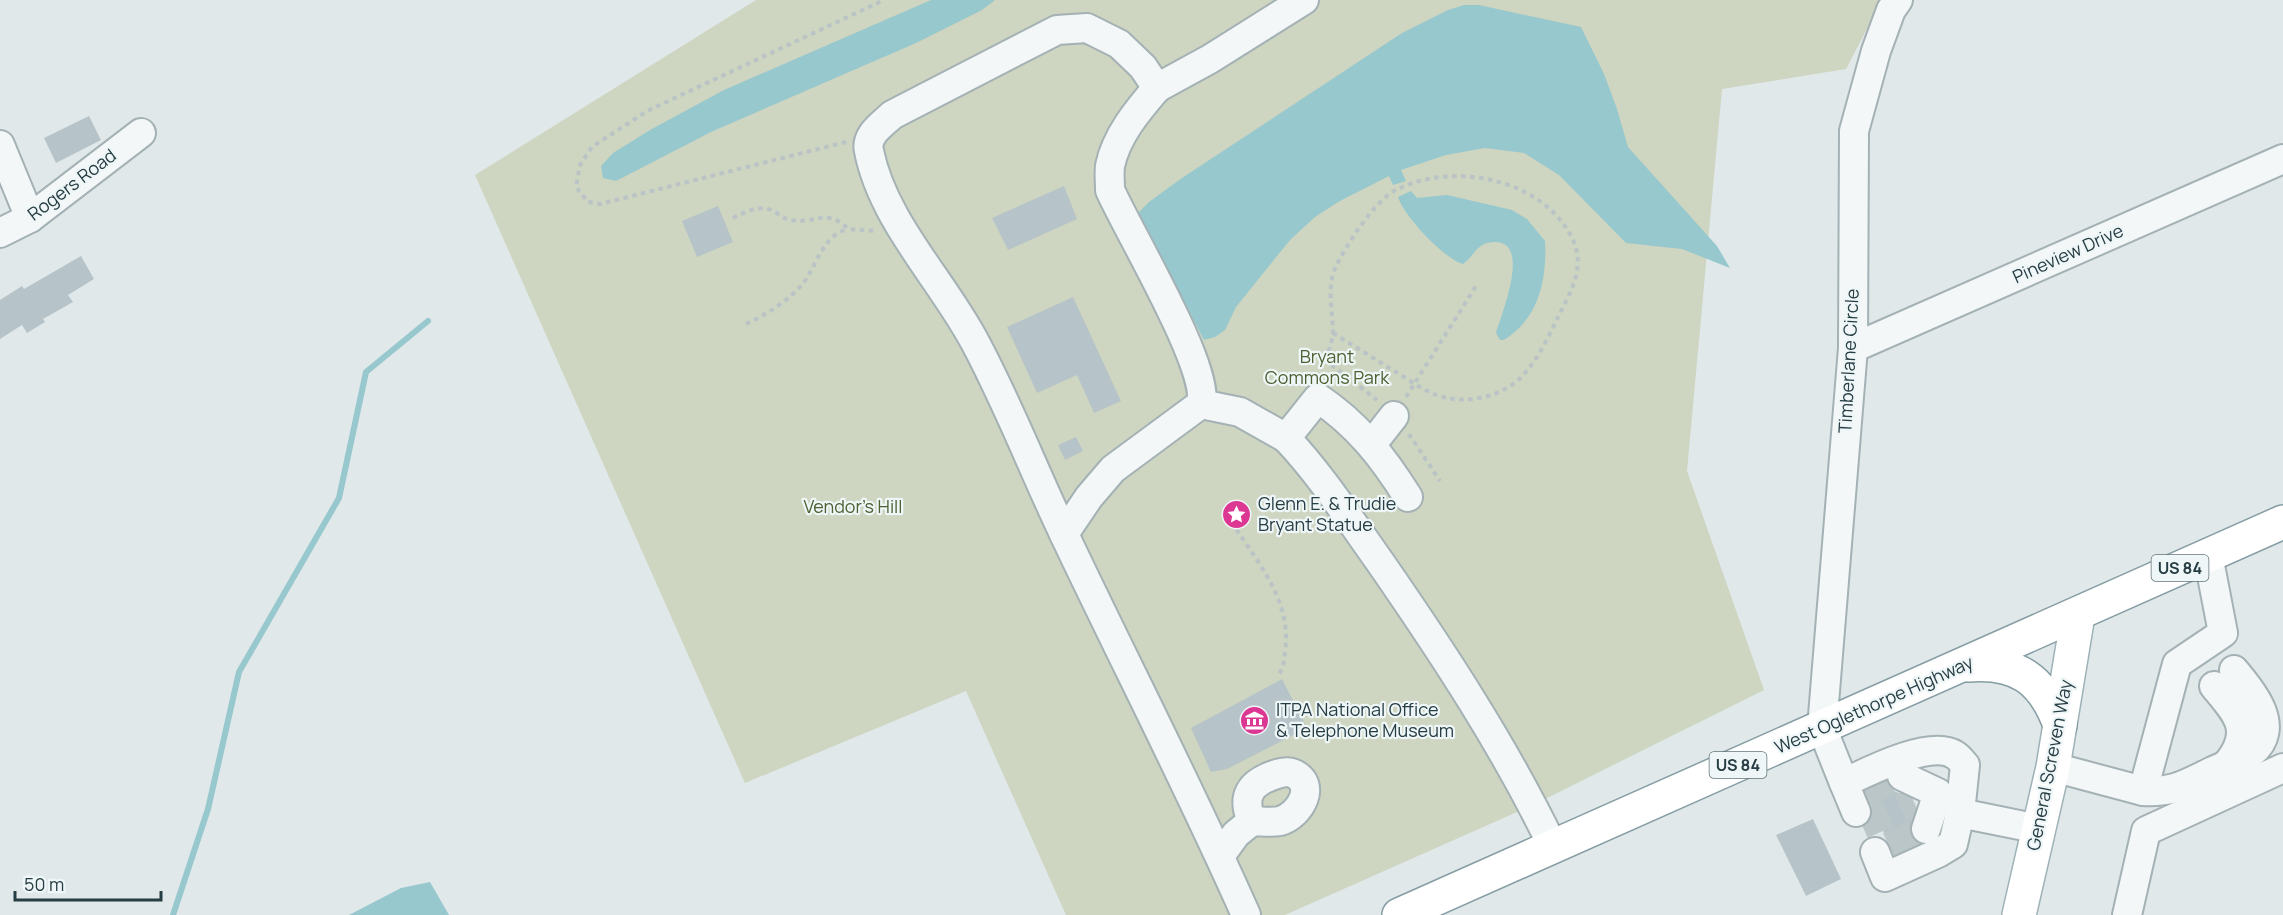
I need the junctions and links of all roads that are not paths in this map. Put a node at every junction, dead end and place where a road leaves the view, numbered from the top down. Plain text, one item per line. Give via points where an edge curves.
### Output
1 (1304, 0) edge
2 (1898, 0) edge
3 (1157, 88) junction
4 (141, 134) dead end
5 (0, 145) edge
6 (2283, 159) edge
7 (30, 218) junction
8 (0, 233) edge
9 (1853, 348) junction
10 (1201, 404) junction
11 (1394, 416) road end
12 (1286, 438) junction
13 (1372, 444) junction
14 (1408, 497) dead end
15 (2283, 522) edge
16 (1064, 534) junction
17 (2208, 555) junction
18 (2078, 615) junction
19 (1963, 666) junction
20 (2214, 666) junction
21 (2060, 725) junction
22 (1822, 728) junction
23 (2053, 767) junction
24 (2283, 768) edge
25 (1902, 776) dead end
26 (2143, 791) junction
27 (1938, 793) junction
28 (1960, 813) junction
29 (1863, 817) junction
30 (1252, 820) dead end
31 (1926, 829) dead end
32 (2039, 829) junction
33 (1553, 847) junction
34 (1220, 856) junction
35 (1411, 912) edge
36 (1246, 915) edge
37 (2019, 915) edge
38 (2127, 915) edge

1 - 3 street
2 - 9 street, Timberlane Circle via 1876,51 1854,131
3 - 10 street via 1126,128 1110,165 1110,190 1191,351 1202,390
3 - 16 street via 1143,67 1119,44 1087,28 1057,30 892,115 870,136 868,148 878,183 976,343
4 - 7 street, Rogers Road
5 - 7 street
6 - 9 street, Pineview Drive
7 - 8 street, Rogers Road
9 - 22 street, Timberlane Circle
10 - 12 street via 1240,412
10 - 16 street via 1113,469
11 - 13 street
12 - 13 street via 1318,398
12 - 33 street via 1344,511 1443,654
13 - 14 street
15 - 17 main road, West Oglethorpe Highway / US 84
16 - 34 street
17 - 18 main road, West Oglethorpe Highway / US 84
17 - 20 street via 2223,633
18 - 19 main road, West Oglethorpe Highway / US 84
18 - 21 main road, General Screven Way
19 - 21 main road via 1985,664 2025,674 2053,704
19 - 22 main road, West Oglethorpe Highway / US 84
20 - 26 street via 2176,664
20 - 26 street via 2240,721 2242,736 2237,752 2228,764 2183,785 2163,792
21 - 23 main road, General Screven Way
22 - 29 street
22 - 33 main road, West Oglethorpe Highway / US 84
23 - 26 street
23 - 32 main road, General Screven Way
24 - 38 street via 2146,831
25 - 27 street
27 - 28 street
27 - 29 street via 1965,765 1954,754 1922,753 1895,759
27 - 31 street
28 - 29 street via 1953,844 1885,877
28 - 32 street
30 - 34 street
32 - 37 main road, General Screven Way
33 - 35 main road, West Oglethorpe Highway / US 84
34 - 36 street

